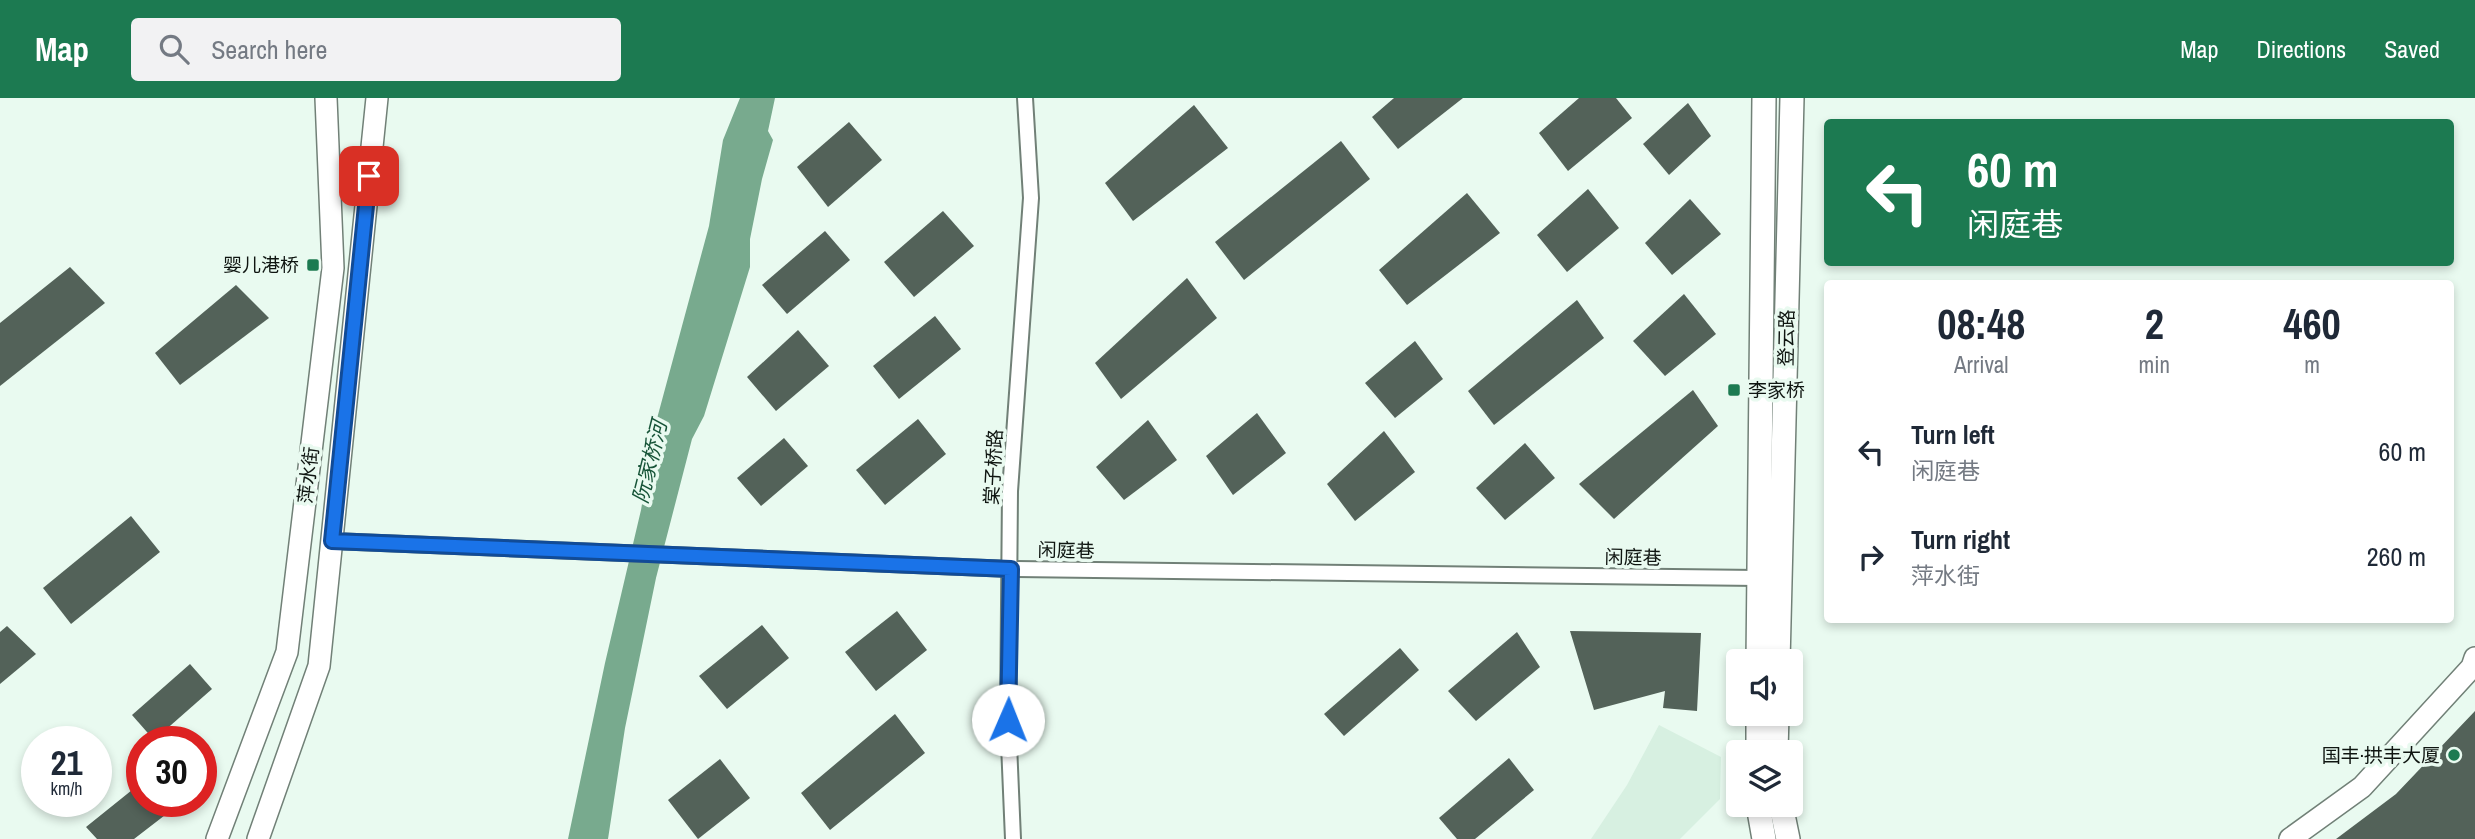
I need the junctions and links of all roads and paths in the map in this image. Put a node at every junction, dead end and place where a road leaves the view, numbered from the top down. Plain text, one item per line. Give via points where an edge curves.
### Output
1 (326, 98) edge
2 (377, 98) edge
3 (1025, 98) edge
4 (1764, 98) edge
5 (1792, 98) edge
6 (332, 541) junction
7 (1011, 569) junction
8 (1758, 578) junction
9 (1758, 649) edge
10 (1778, 649) edge
11 (2474, 664) edge
12 (1760, 817) edge
13 (1783, 817) edge
14 (217, 839) edge
15 (258, 839) edge
16 (1013, 839) edge
17 (1764, 839) edge
18 (1788, 839) edge
19 (2290, 839) edge

1 - 14 main road, 萍水街 via 333,268 286,652
2 - 6 main road, 萍水街
3 - 7 street, 棠子桥路 via 1031,198 1010,491
4 - 8 main road, 登云路
5 - 10 main road, 登云路
6 - 7 street, 闲庭巷
6 - 15 main road, 萍水街 via 319,666
7 - 8 street, 闲庭巷
7 - 16 street, 棠子桥路 via 1008,720
8 - 9 main road, 登云路
11 - 19 main road via 2362,787
12 - 17 main road
13 - 18 main road

